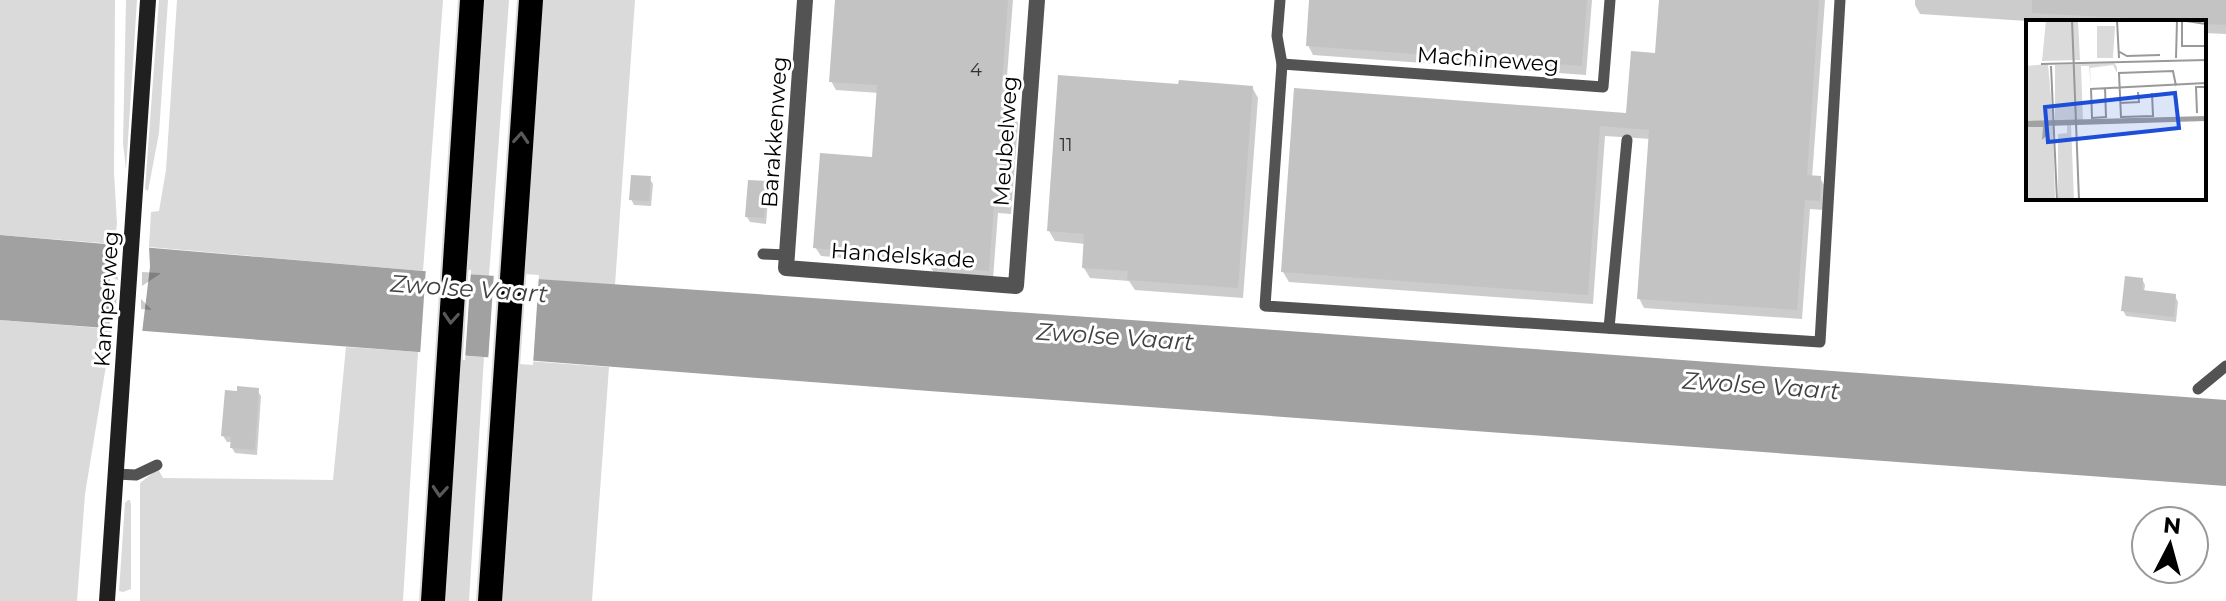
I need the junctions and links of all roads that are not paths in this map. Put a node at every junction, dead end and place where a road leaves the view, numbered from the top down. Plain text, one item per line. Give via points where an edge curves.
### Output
1 (148, 0) edge
2 (472, 0) edge
3 (531, 0) edge
4 (805, 0) edge
5 (1037, 0) edge
6 (1280, 0) edge
7 (1610, 0) edge
8 (1840, 0) edge
9 (1282, 64) junction
10 (1627, 140) dead end
11 (763, 254) dead end
12 (787, 262) junction
13 (1016, 286) joint
14 (1609, 328) junction
15 (2226, 366) edge
16 (2198, 389) dead end
17 (157, 465) dead end
18 (116, 474) junction
19 (107, 601) edge
20 (433, 601) edge
21 (490, 601) edge

1 - 18 main road, Kamperweg
2 -> 20 highway
21 -> 3 highway
4 - 12 street, Barakkenweg
5 - 13 street, Meubelweg
6 - 9 lane via 1277,36
7 - 9 lane, Machineweg via 1603,87
8 - 14 lane via 1820,342
9 - 14 lane via 1265,306
10 - 14 lane
11 - 12 lane
12 - 13 street, Handelskade
15 - 16 lane
17 - 18 lane via 136,475
18 - 19 main road, Kamperweg

